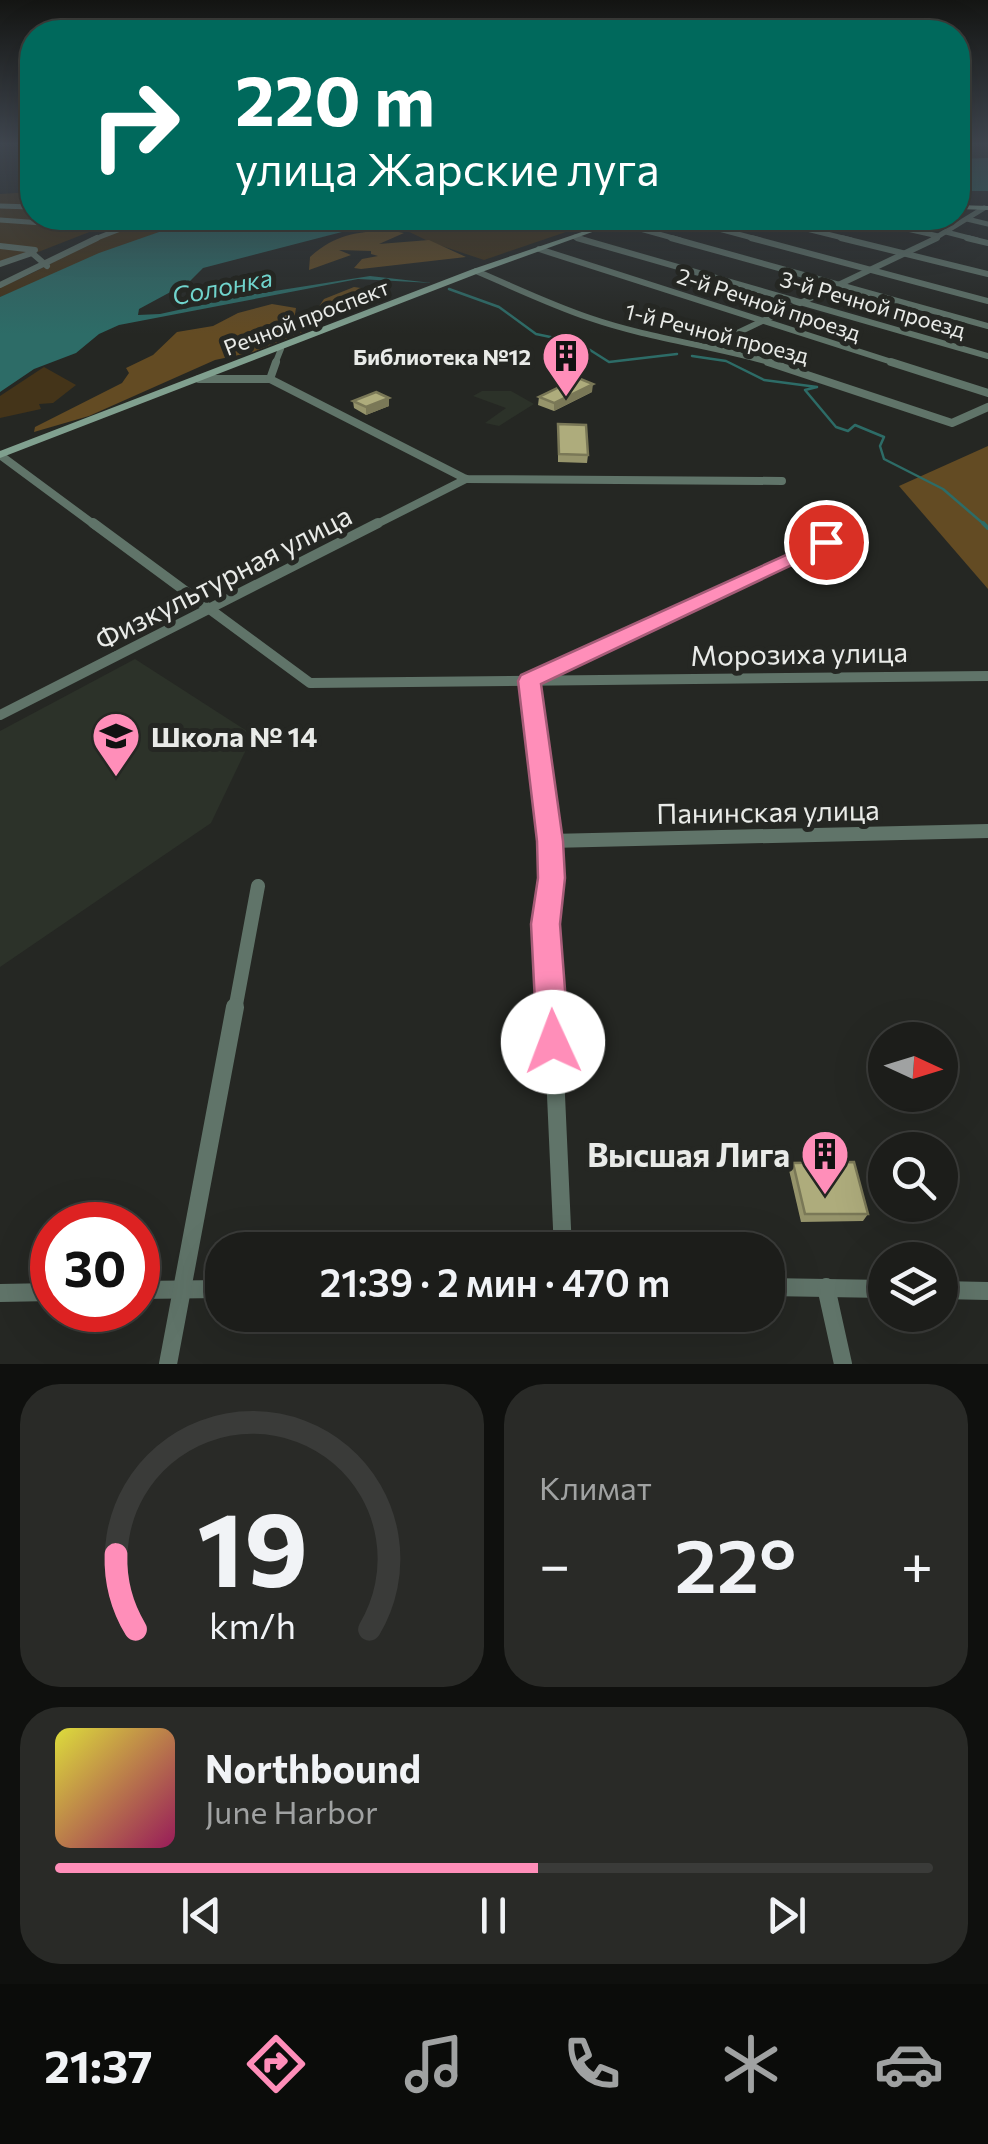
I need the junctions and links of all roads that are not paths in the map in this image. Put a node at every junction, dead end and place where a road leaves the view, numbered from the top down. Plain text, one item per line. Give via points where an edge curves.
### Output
1 (109, 230) edge
2 (594, 230) edge
3 (644, 230) edge
4 (722, 230) edge
5 (809, 230) edge
6 (921, 230) edge
7 (949, 230) edge
8 (942, 234) junction
9 (574, 237) junction
10 (988, 242) edge
11 (0, 246) edge
12 (538, 250) junction
13 (32, 254) junction
14 (904, 254) junction
15 (0, 264) edge
16 (46, 266) junction
17 (870, 270) junction
18 (476, 271) junction
19 (988, 274) edge
20 (0, 285) edge
21 (838, 285) junction
22 (988, 300) edge
23 (802, 302) junction
24 (764, 320) junction
25 (988, 326) edge
26 (712, 345) junction
27 (281, 349) junction
28 (988, 356) edge
29 (270, 378) junction
30 (200, 380) junction
31 (988, 393) edge
32 (988, 406) edge
33 (0, 455) edge
34 (466, 479) junction
35 (782, 481) dead end
36 (858, 527) dead end
37 (208, 610) junction
38 (988, 676) edge
39 (529, 681) junction
40 (0, 715) edge
41 (988, 831) edge
42 (550, 841) junction
43 (258, 886) dead end
44 (563, 1232) edge
45 (785, 1287) edge
46 (826, 1287) junction
47 (868, 1288) edge
48 (182, 1289) junction
49 (205, 1289) edge
50 (160, 1290) edge
51 (958, 1291) edge
52 (30, 1292) edge
53 (988, 1292) edge
54 (0, 1293) edge
55 (168, 1364) edge
56 (843, 1364) edge

1 - 16 street
2 - 9 street, Речной проспект
3 - 21 street
4 - 17 street
5 - 14 street
6 - 8 street
7 - 8 street
8 - 10 street
8 - 14 street
9 - 12 street, Речной проспект
9 - 23 street, 3-й Речной проезд
11 - 13 street
12 - 18 street, Речной проспект
12 - 24 street, 2-й Речной проезд
13 - 15 street
13 - 16 street
14 - 17 street
14 - 19 street
16 - 20 street
17 - 21 street
17 - 22 street
18 - 26 street, 1-й Речной проезд via 590,318
18 - 27 street, Речной проспект
21 - 23 street
21 - 25 street
23 - 24 street
23 - 28 street, 3-й Речной проезд
24 - 26 street
24 - 31 street, 2-й Речной проезд
26 - 32 street, 1-й Речной проезд via 952,423
27 - 29 street
27 - 30 street, Речной проспект
29 - 30 street
29 - 34 street
30 - 33 street, Речной проспект
33 - 37 street
34 - 35 street
34 - 37 street, Физкультурная улица
36 - 39 street
37 - 39 street, Морозиха улица via 310,683
37 - 40 street, Физкультурная улица
38 - 39 street, Морозиха улица
39 - 42 street
41 - 42 street, Панинская улица
42 - 44 street via 546,924
43 - 48 street
45 - 46 street
46 - 47 street
46 - 56 street
48 - 49 street
48 - 50 street
48 - 55 street
51 - 53 street
52 - 54 street

